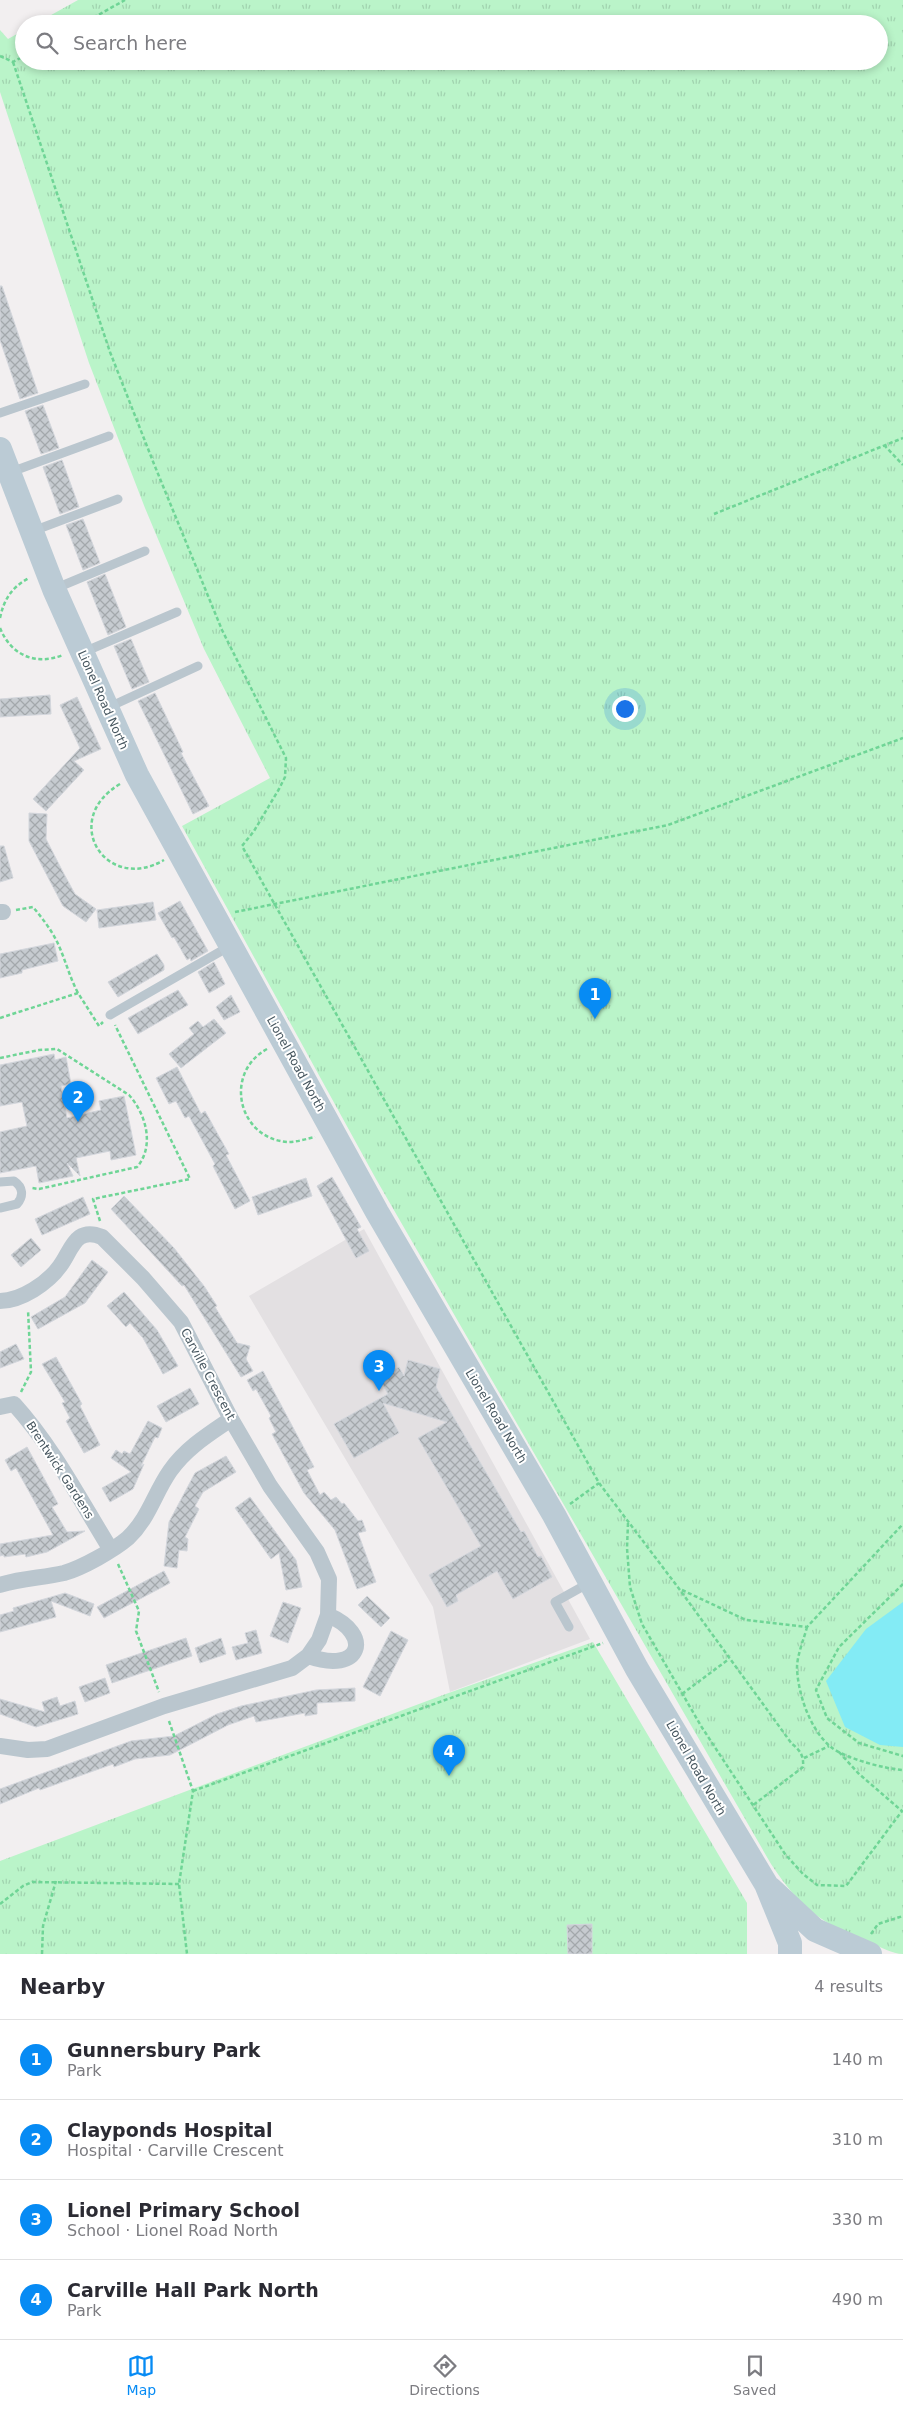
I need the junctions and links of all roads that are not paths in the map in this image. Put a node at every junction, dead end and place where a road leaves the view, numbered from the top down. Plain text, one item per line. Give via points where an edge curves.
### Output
1 (84, 384) dead end
2 (0, 412) edge
3 (109, 436) dead end
4 (0, 449) edge
5 (4, 474) edge
6 (118, 499) dead end
7 (31, 532) junction
8 (145, 551) dead end
9 (50, 579) junction
10 (177, 612) dead end
11 (80, 650) junction
12 (198, 666) dead end
13 (106, 708) junction
14 (230, 946) junction
15 (110, 1015) road end
16 (0, 1182) edge
17 (0, 1208) edge
18 (0, 1301) edge
19 (7, 1405) edge
20 (231, 1419) junction
21 (111, 1550) junction
22 (590, 1583) junction
23 (0, 1585) edge
24 (328, 1615) junction
25 (568, 1627) dead end
26 (308, 1656) junction
27 (0, 1746) edge
28 (766, 1884) junction
29 (815, 1930) junction
30 (790, 1948) edge
31 (862, 1951) edge

1 - 2 lane
3 - 5 lane
4 - 5 street, Lionel Road North
5 - 7 street, Lionel Road North
6 - 7 lane
7 - 9 street, Lionel Road North
8 - 9 lane
9 - 11 street, Lionel Road North
10 - 11 lane
11 - 13 street, Lionel Road North
12 - 13 lane
13 - 14 street, Lionel Road North via 137,775
14 - 15 lane
14 - 22 street, Lionel Road North via 377,1212 554,1515
16 - 17 lane via 14,1181 22,1192 17,1204
18 - 20 street, Carville Crescent via 27,1292 50,1278 72,1243 79,1237 95,1234 108,1242 181,1322
19 - 21 street, Brentwick Gardens via 47,1445
20 - 21 street via 189,1449 166,1477 146,1518
20 - 24 street, Carville Crescent via 270,1486 318,1552 329,1579
21 - 23 street via 65,1572
22 - 25 lane via 555,1602
22 - 28 street, Lionel Road North
24 - 26 street, Carville Crescent via 320,1640
24 - 26 street via 341,1620 352,1632 355,1651 351,1658 343,1661 323,1661
26 - 27 street, Carville Crescent via 292,1668 164,1706 47,1748 28,1750
28 - 29 street, Lionel Road North
28 - 30 street, Lionel Road North
29 - 30 street via 797,1929 791,1935
29 - 31 street, Lionel Road North

